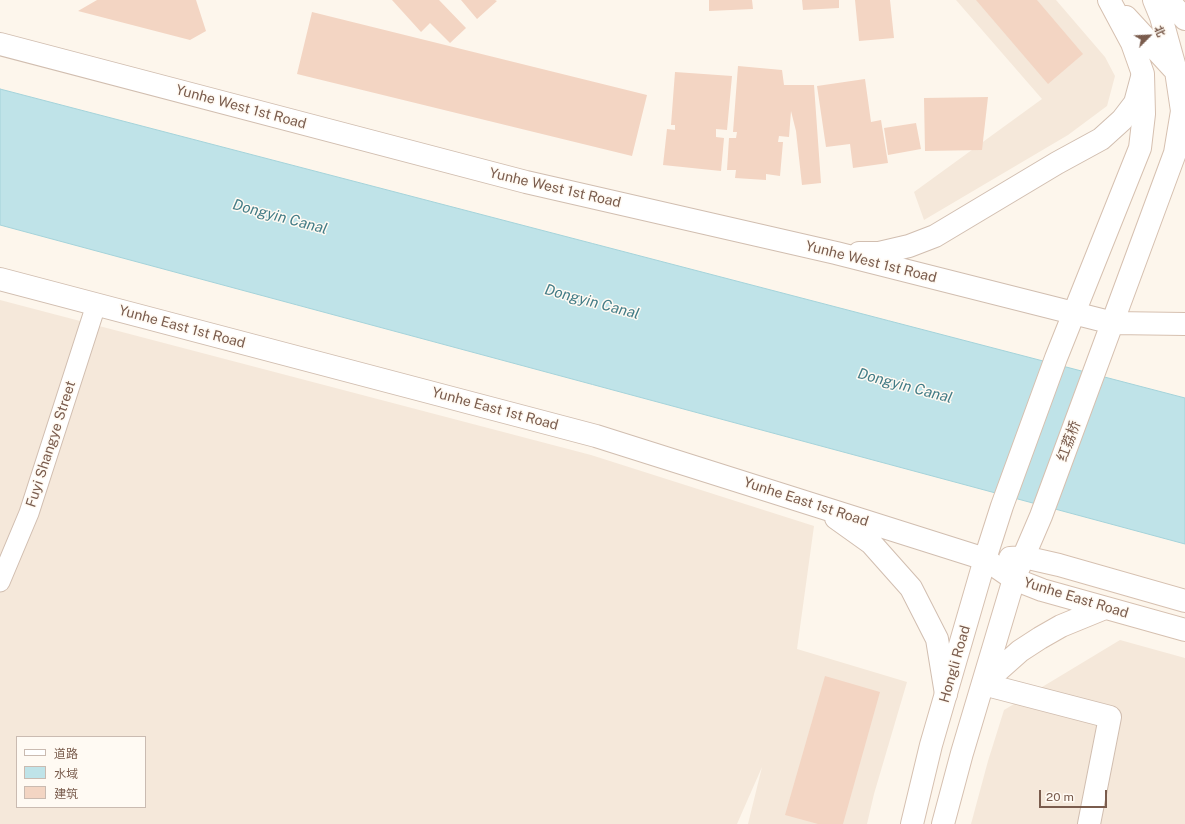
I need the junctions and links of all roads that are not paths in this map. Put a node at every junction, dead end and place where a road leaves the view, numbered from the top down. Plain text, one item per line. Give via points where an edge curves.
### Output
1 (1110, 0) edge
2 (1154, 0) edge
3 (1168, 0) edge
4 (1185, 20) edge
5 (0, 44) edge
6 (1143, 74) junction
7 (1180, 76) edge
8 (836, 253) junction
9 (0, 279) edge
10 (96, 305) junction
11 (1075, 314) junction
12 (1113, 323) junction
13 (1185, 324) edge
14 (820, 507) junction
15 (1024, 557) junction
16 (985, 559) junction
17 (1014, 579) junction
18 (0, 582) edge
19 (1185, 601) edge
20 (1105, 608) junction
21 (1185, 630) edge
22 (984, 684) junction
23 (946, 694) junction
24 (912, 824) edge
25 (943, 824) edge
26 (1089, 824) edge

1 - 6 street via 1132,43
1 - 7 street
2 - 7 street, 红荔桥
3 - 4 street
5 - 8 street, Yunhe West 1st Road via 526,182
6 - 8 street via 1135,103 1122,120 1100,139 941,233 909,246 879,253
6 - 11 street via 1144,114 1140,148
7 - 12 street, 红荔桥 via 1182,111 1175,153
8 - 11 street, Yunhe West 1st Road
9 - 10 street, Yunhe East 1st Road
10 - 14 street, Yunhe East 1st Road via 596,436
10 - 18 street, Fuyi Shangye Street via 29,513
11 - 12 street, Yunhe West 1st Road
11 - 16 street, Hongli Road via 1056,358
12 - 13 street, Yunhe West 1st Road
12 - 15 street, 红荔桥
14 - 16 street, Yunhe East 1st Road
14 - 23 street via 871,543 911,588 937,639
15 - 16 street, Yunhe East Road
15 - 17 street
15 - 19 street, Yunhe East Road
16 - 17 street, Yunhe East Road
16 - 23 street, Hongli Road
17 - 20 street, Yunhe East Road
17 - 22 street
20 - 21 street, Yunhe East Road
20 - 22 street via 1061,626 1040,638 1020,651
22 - 25 street
22 - 26 street via 1110,717
23 - 24 street, Hongli Road

